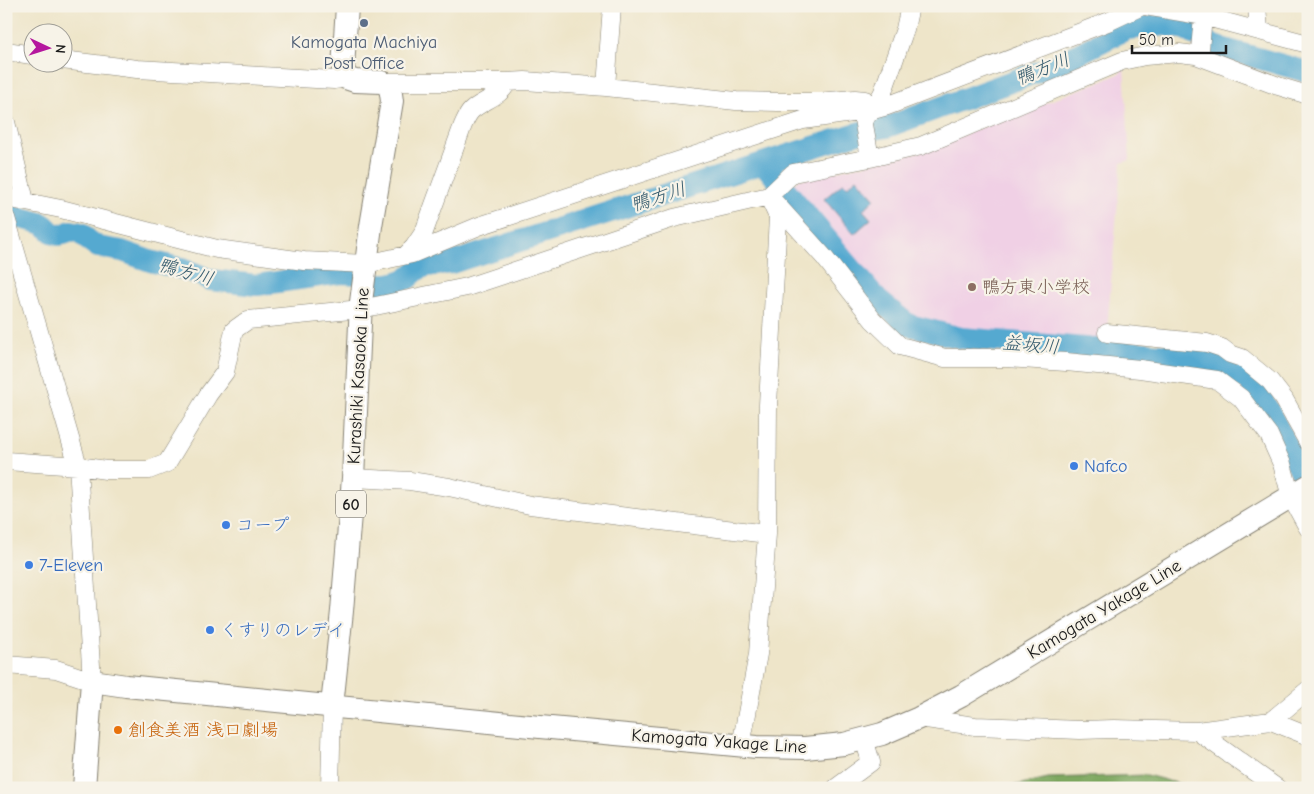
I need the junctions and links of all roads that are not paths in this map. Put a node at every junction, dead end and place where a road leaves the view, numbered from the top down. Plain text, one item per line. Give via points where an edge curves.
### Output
1 (347, 6) edge
2 (612, 6) edge
3 (910, 6) edge
4 (1143, 6) edge
5 (1258, 6) edge
6 (1204, 16) junction
7 (1259, 30) junction
8 (1308, 44) edge
9 (6, 51) edge
10 (22, 53) edge
11 (1198, 53) junction
12 (72, 61) edge
13 (346, 78) junction
14 (382, 82) junction
15 (507, 82) junction
16 (606, 87) junction
17 (1308, 97) edge
18 (868, 114) junction
19 (6, 122) edge
20 (869, 154) junction
21 (769, 195) junction
22 (6, 198) edge
23 (25, 202) junction
24 (6, 218) edge
25 (406, 255) junction
26 (366, 264) junction
27 (361, 306) junction
28 (1106, 334) dead end
29 (1230, 354) junction
30 (1217, 380) junction
31 (1308, 442) edge
32 (6, 461) edge
33 (78, 466) junction
34 (353, 478) junction
35 (1298, 492) edge
36 (1308, 528) edge
37 (767, 534) junction
38 (6, 664) edge
39 (92, 681) junction
40 (1308, 690) edge
41 (332, 706) junction
42 (919, 718) junction
43 (1271, 720) junction
44 (1197, 731) junction
45 (1308, 736) edge
46 (864, 739) junction
47 (741, 746) junction
48 (84, 788) edge
49 (330, 788) edge
50 (836, 788) edge
51 (1277, 788) edge

1 - 13 main road via 343,68
2 - 16 street
3 - 18 street via 883,92
4 - 6 street
4 - 18 street
5 - 7 street
6 - 7 street
6 - 11 street
7 - 8 street
9 - 10 street
11 - 17 street
11 - 20 street via 1122,61 921,146
12 - 13 street via 137,69 334,80
13 - 14 main road via 355,82
14 - 15 street
14 - 26 main road, Kurashiki Kasaoka Line / 60 via 390,87 392,101
15 - 16 street
15 - 25 street via 501,93 470,113 424,232
16 - 18 street via 736,101 865,100
18 - 20 street
18 - 25 street via 803,120 479,226
19 - 23 street
20 - 21 street via 793,173
21 - 27 street via 674,218 467,287
21 - 30 street via 824,257 872,320 900,346 945,358 1066,362
21 - 37 street via 778,217 768,405
22 - 23 street
23 - 26 street via 217,249 304,261
24 - 33 street
25 - 26 street
26 - 27 main road, Kurashiki Kasaoka Line / 60
27 - 33 street via 248,320 234,330 225,372 166,463 149,470
27 - 34 main road, Kurashiki Kasaoka Line / 60
28 - 29 street via 1207,343
29 - 30 street
29 - 31 street via 1242,358 1270,381
30 - 35 street via 1240,398 1269,435
32 - 33 street
33 - 39 street
34 - 37 street via 410,481 530,505
34 - 41 main road, Kurashiki Kasaoka Line / 60
35 - 36 street
35 - 42 main road, Kamogata Yakage Line via 961,696
37 - 47 street via 758,654
38 - 39 street via 56,669
39 - 41 main road
39 - 48 main road
40 - 43 street
41 - 47 main road, Kamogata Yakage Line
41 - 49 street
42 - 44 street via 975,726
42 - 46 main road, Kamogata Yakage Line
43 - 44 street
43 - 45 street
44 - 51 street
46 - 47 main road, Kamogata Yakage Line via 805,748
46 - 50 street via 871,762

